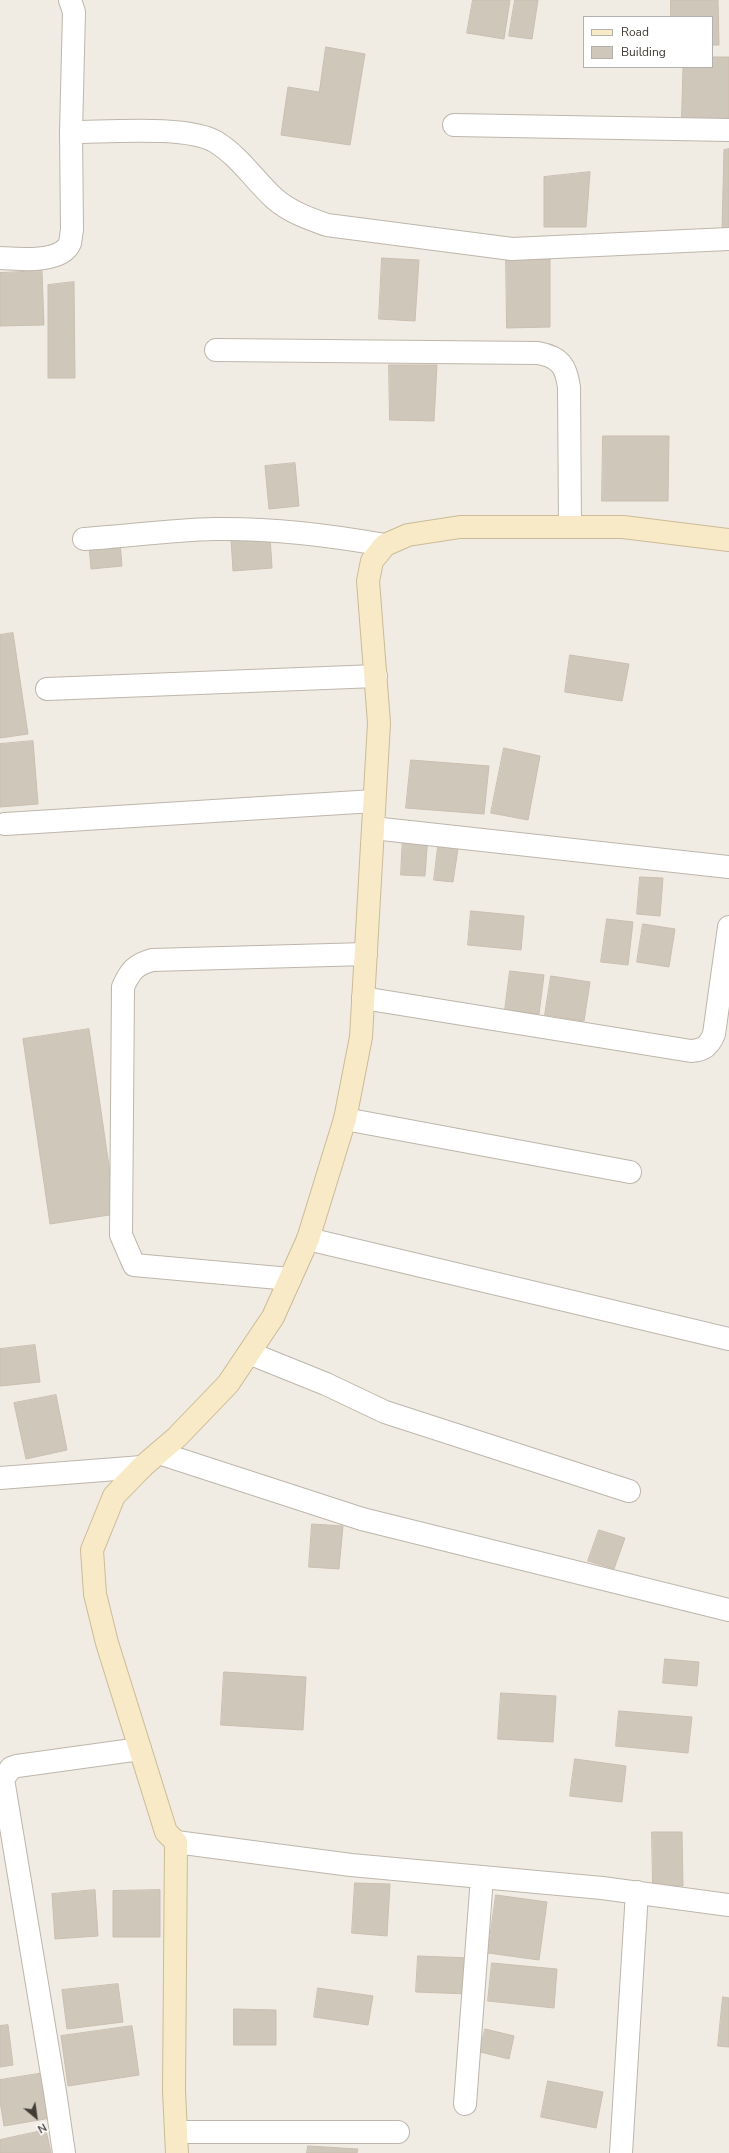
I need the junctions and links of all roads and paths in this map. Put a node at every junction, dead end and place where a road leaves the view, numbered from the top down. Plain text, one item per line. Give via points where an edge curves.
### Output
1 (70, 0) edge
2 (454, 125) dead end
3 (729, 130) edge
4 (71, 132) junction
5 (729, 239) edge
6 (0, 258) edge
7 (216, 350) dead end
8 (570, 527) junction
9 (84, 539) dead end
10 (729, 540) edge
11 (385, 545) junction
12 (376, 676) junction
13 (47, 689) dead end
14 (374, 801) junction
15 (5, 824) dead end
16 (373, 828) junction
17 (729, 867) edge
18 (729, 927) edge
19 (366, 954) junction
20 (363, 998) junction
21 (345, 1119) junction
22 (630, 1172) dead end
23 (308, 1239) junction
24 (290, 1279) junction
25 (729, 1339) edge
26 (249, 1352) junction
27 (159, 1453) junction
28 (142, 1467) junction
29 (0, 1478) edge
30 (629, 1490) dead end
31 (729, 1610) edge
32 (140, 1749) junction
33 (1, 1781) edge
34 (176, 1842) junction
35 (482, 1877) junction
36 (637, 1892) junction
37 (729, 1905) edge
38 (465, 2104) dead end
39 (176, 2132) junction
40 (398, 2132) dead end
41 (64, 2153) edge
42 (178, 2153) edge
43 (621, 2153) edge

1 - 4 street via 74,12
2 - 3 street
4 - 5 street via 192,133 215,142 233,154 276,200 302,216 327,225 512,249
4 - 6 street via 70,244 61,253 48,257
7 - 8 street via 538,353 552,356 563,366 569,387
8 - 10 street via 623,527
8 - 11 street via 460,527 408,535
9 - 11 street via 214,529 316,533
11 - 12 street via 372,561 368,581
12 - 13 street
12 - 14 street via 379,723
14 - 15 street
14 - 16 street
16 - 17 street
16 - 19 street
18 - 20 street via 714,1034 710,1044 700,1051
19 - 20 street
19 - 24 street via 152,960 139,964 128,975 123,987 121,1235 134,1266
20 - 21 street via 361,1037
21 - 22 street
21 - 23 street
23 - 24 street
23 - 25 street
24 - 26 street via 273,1317
26 - 27 street via 228,1384
26 - 30 street via 385,1412
27 - 28 street
27 - 31 street via 362,1519
28 - 29 street
28 - 32 street via 114,1496 92,1550 95,1594 107,1643
32 - 33 street via 17,1766 11,1768
32 - 34 street via 166,1832
33 - 41 street
34 - 35 street via 350,1865
34 - 39 street
35 - 36 street
35 - 38 street
36 - 37 street
36 - 43 street
39 - 40 street
39 - 42 street

